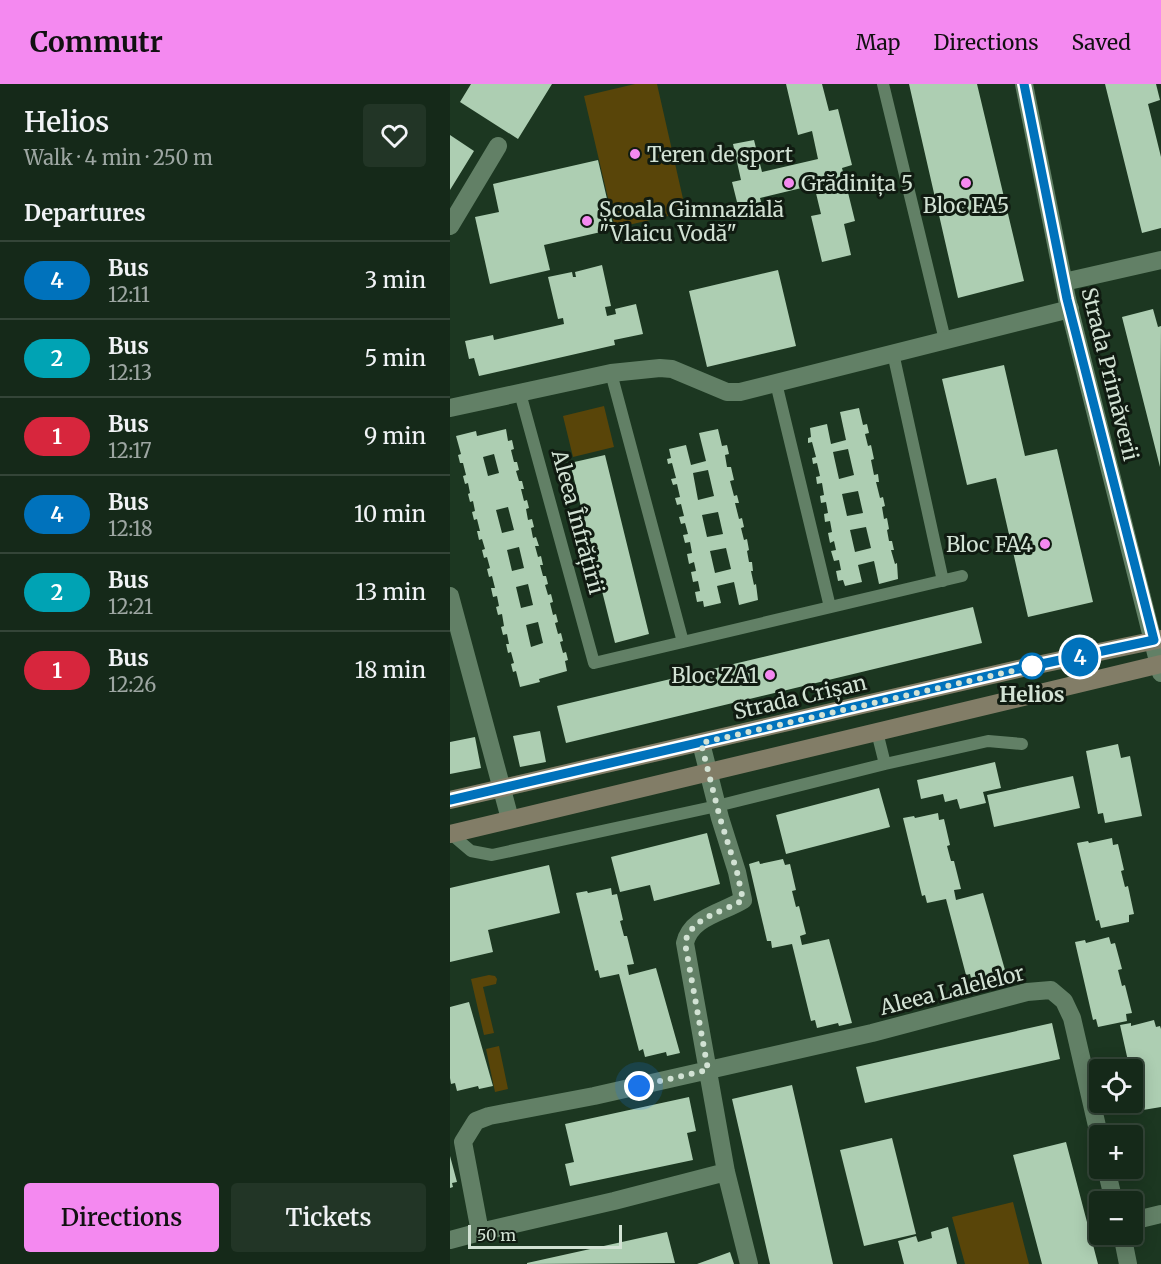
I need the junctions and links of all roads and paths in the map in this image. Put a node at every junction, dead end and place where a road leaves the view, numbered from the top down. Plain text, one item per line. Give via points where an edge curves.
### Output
1 (883, 84) edge
2 (1024, 84) edge
3 (498, 146) dead end
4 (450, 226) edge
5 (1161, 260) edge
6 (1064, 282) junction
7 (1070, 309) junction
8 (945, 340) junction
9 (893, 353) junction
10 (611, 373) junction
11 (776, 383) junction
12 (520, 393) junction
13 (450, 408) edge
14 (963, 576) dead end
15 (943, 581) junction
16 (450, 596) edge
17 (830, 607) junction
18 (1157, 639) edge
19 (683, 642) junction
20 (1160, 667) edge
21 (877, 732) junction
22 (701, 743) junction
23 (1022, 744) dead end
24 (885, 764) junction
25 (708, 771) junction
26 (502, 788) junction
27 (450, 800) edge
28 (717, 806) junction
29 (510, 819) junction
30 (451, 834) edge
31 (708, 1070) junction
32 (1097, 1125) edge
33 (726, 1172) junction
34 (1161, 1214) edge
35 (1143, 1218) edge
36 (480, 1232) junction
37 (450, 1240) edge
38 (1124, 1245) edge
39 (749, 1264) edge
40 (1128, 1264) edge

1 - 8 lane
2 - 6 street, Strada Primăverii
3 - 4 street
5 - 6 street
6 - 7 street, Strada Primăverii
7 - 8 street
7 - 18 street, Strada Primăverii
8 - 9 street
9 - 11 street
9 - 15 lane
10 - 11 street via 672,369 727,392
10 - 12 street
10 - 19 lane
11 - 17 lane
12 - 13 street
12 - 19 lane, Aleea Înfrățirii via 594,663
14 - 15 lane
15 - 17 lane
16 - 26 street
17 - 19 lane
18 - 20 street, Strada Primăverii
18 - 22 main road, Strada Crișan
20 - 21 main road
21 - 24 lane
21 - 25 main road
22 - 25 street
22 - 26 main road, Strada Crișan
23 - 24 lane via 988,741
24 - 28 lane
25 - 28 street
25 - 29 main road
26 - 27 main road, Strada Crișan
26 - 29 street
28 - 30 lane via 492,855 471,851
28 - 31 street via 743,900 696,924 685,943
29 - 30 main road
31 - 32 street, Aleea Lalelelor via 872,1033 1027,992 1051,990 1064,1001 1072,1018
31 - 33 street
31 - 36 street, Aleea Lalelelor via 476,1121 463,1142
33 - 36 street
33 - 39 street
34 - 35 street
36 - 37 street
38 - 40 street

